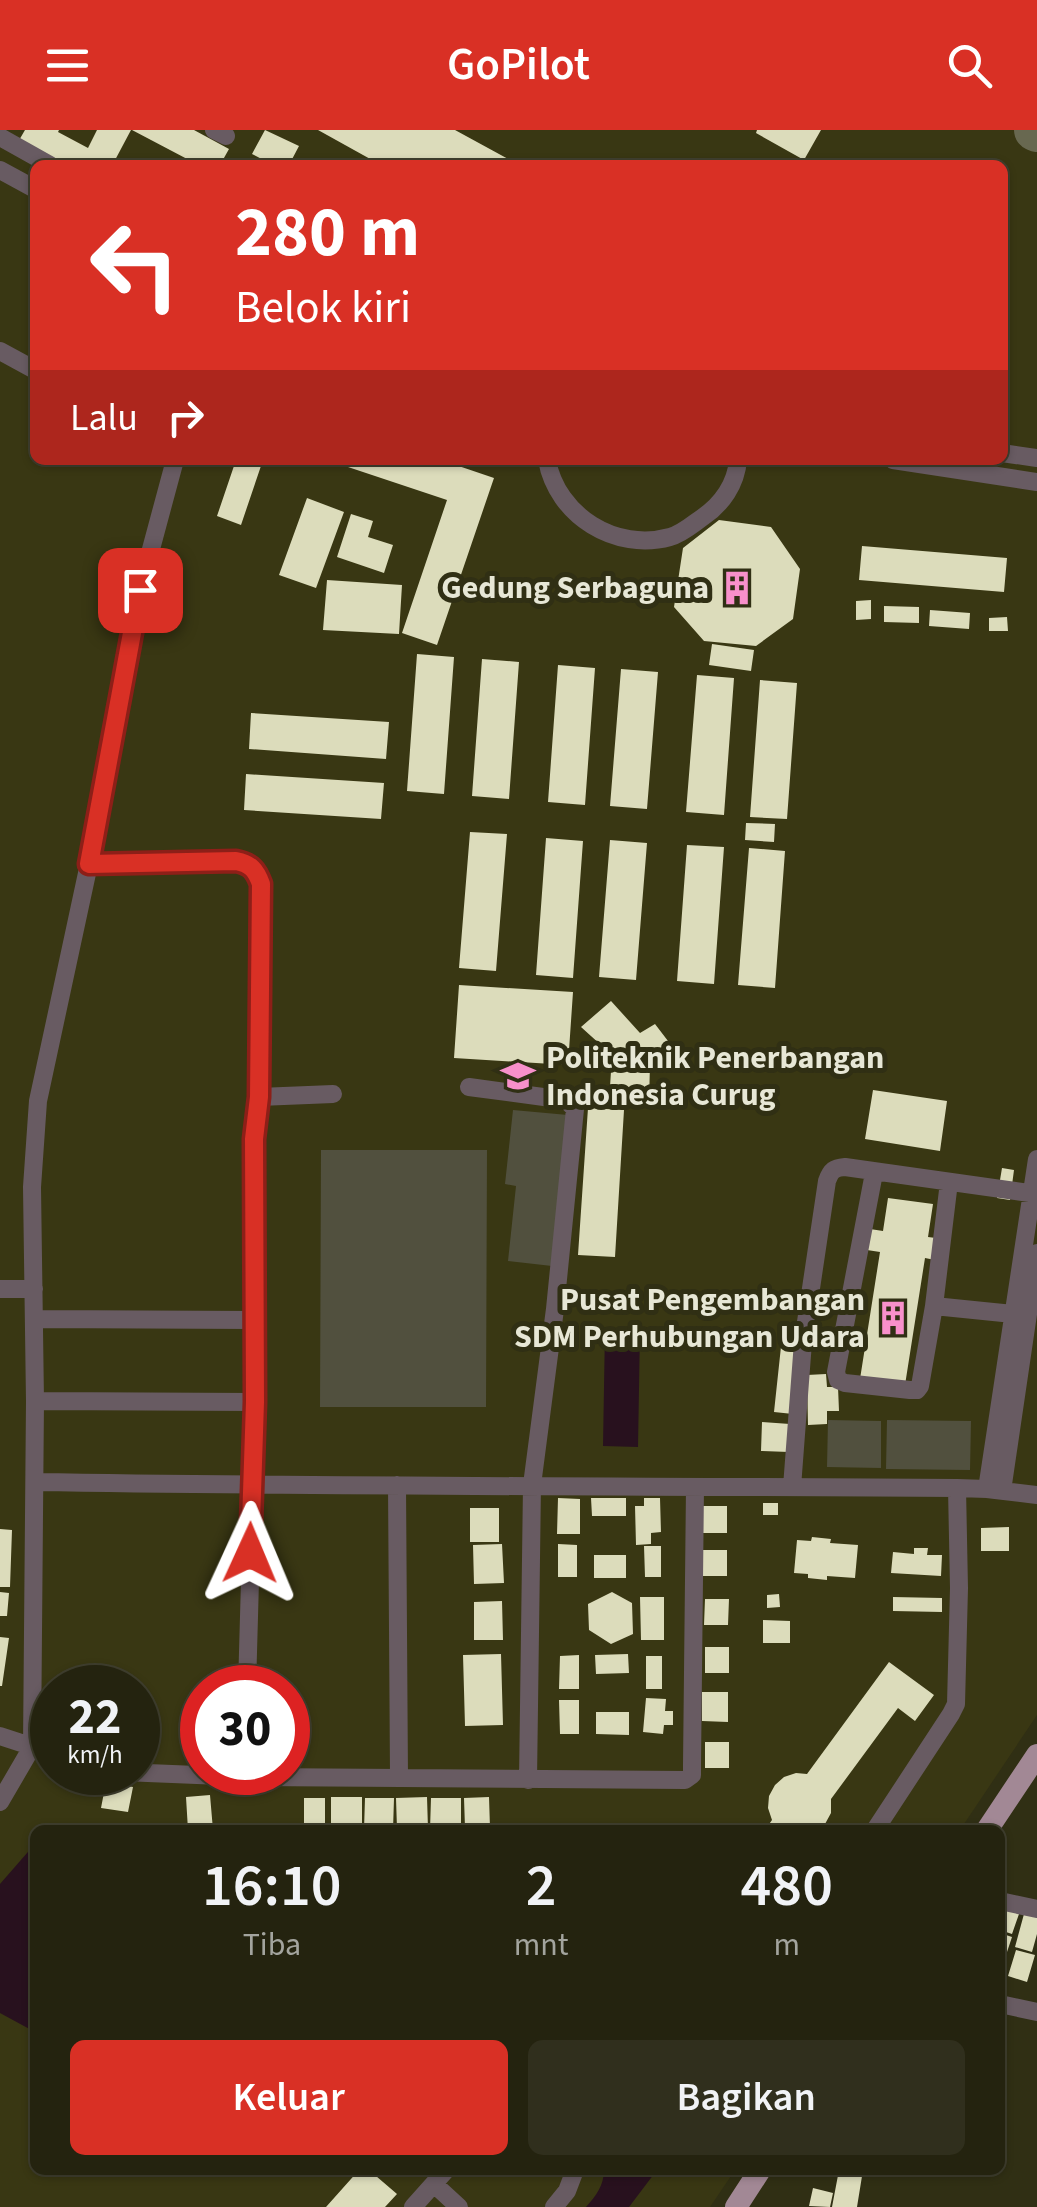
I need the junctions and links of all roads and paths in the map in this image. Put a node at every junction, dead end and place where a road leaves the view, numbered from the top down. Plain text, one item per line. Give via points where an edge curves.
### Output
1 (0, 136) edge
2 (41, 160) edge
3 (0, 170) edge
4 (30, 187) edge
5 (0, 350) edge
6 (30, 367) edge
7 (1008, 453) edge
8 (1037, 458) edge
9 (174, 465) edge
10 (549, 465) edge
11 (737, 465) edge
12 (926, 465) edge
13 (1037, 482) edge
14 (89, 864) junction
15 (469, 1087) dead end
16 (333, 1094) dead end
17 (259, 1097) junction
18 (1037, 1159) edge
19 (874, 1173) junction
20 (949, 1182) junction
21 (1034, 1194) edge
22 (1032, 1250) edge
23 (0, 1289) edge
24 (34, 1289) junction
25 (934, 1306) junction
26 (1013, 1314) junction
27 (34, 1319) junction
28 (254, 1320) junction
29 (35, 1400) junction
30 (255, 1402) junction
31 (35, 1482) junction
32 (397, 1485) junction
33 (532, 1485) junction
34 (252, 1486) junction
35 (695, 1486) junction
36 (792, 1487) junction
37 (957, 1488) junction
38 (995, 1490) junction
39 (1037, 1495) edge
40 (33, 1665) edge
41 (248, 1665) edge
42 (0, 1736) edge
43 (30, 1746) edge
44 (30, 1750) edge
45 (1037, 1755) edge
46 (310, 1775) edge
47 (399, 1776) junction
48 (528, 1780) junction
49 (1028, 1784) edge
50 (0, 1802) edge
51 (878, 1825) edge
52 (991, 1825) edge
53 (1005, 1902) edge
54 (1037, 1909) edge
55 (1005, 2005) edge
56 (1037, 2012) edge
57 (572, 2175) edge
58 (757, 2175) edge
59 (440, 2177) edge
60 (412, 2207) edge
61 (459, 2207) edge
62 (554, 2207) edge
63 (736, 2207) edge

1 - 2 street
3 - 4 street
5 - 6 street
7 - 8 street
9 - 14 street via 140,590
10 - 11 street via 556,487 581,519 600,531 645,540 676,536 712,512 732,485
12 - 13 street
14 - 17 street via 236,861 258,874
14 - 24 street via 38,1101
15 - 33 street via 566,1100 575,1109
16 - 17 street
17 - 28 street
18 - 21 street
19 - 20 street
19 - 25 street via 838,1380 916,1390
19 - 36 street via 836,1168 827,1180 803,1342
20 - 21 street
20 - 25 street
21 - 22 street
22 - 26 street
22 - 38 street
23 - 24 street
24 - 27 street
25 - 26 street
26 - 38 street
27 - 28 street
27 - 29 street
28 - 30 street
29 - 30 street
29 - 31 street
30 - 34 street
31 - 34 street
31 - 40 street
32 - 33 street
32 - 34 street
32 - 47 street
33 - 35 street
33 - 48 street
34 - 41 street
35 - 36 street
35 - 48 street via 692,1775 674,1781
36 - 37 street
37 - 38 street
37 - 51 street via 956,1704
38 - 39 street
42 - 43 street
44 - 50 street
45 - 49 main road
46 - 47 street
47 - 48 street
49 - 52 main road
53 - 54 street
55 - 56 street
57 - 62 street
58 - 63 main road
59 - 60 street
59 - 61 street

